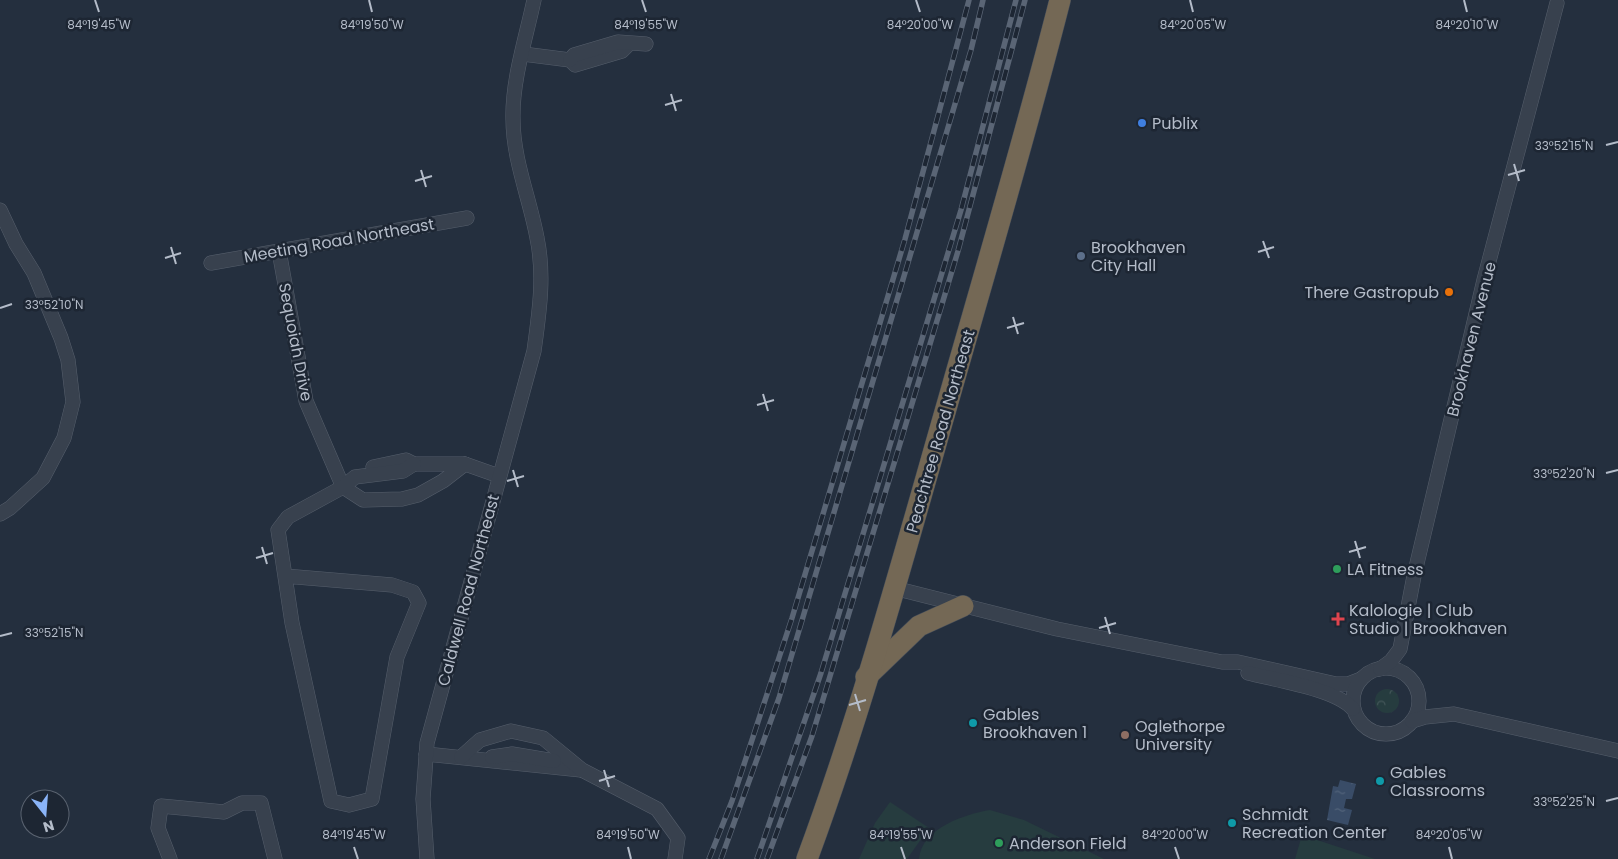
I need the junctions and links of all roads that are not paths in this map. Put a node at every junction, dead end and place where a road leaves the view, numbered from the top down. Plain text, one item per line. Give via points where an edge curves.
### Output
1 (534, 0) edge
2 (1060, 0) edge
3 (1557, 4) dead end
4 (646, 44) dead end
5 (523, 54) junction
6 (0, 210) edge
7 (467, 218) dead end
8 (279, 251) junction
9 (211, 263) dead end
10 (465, 464) junction
11 (499, 476) junction
12 (343, 487) junction
13 (0, 514) edge
14 (285, 576) junction
15 (894, 588) junction
16 (963, 606) junction
17 (1400, 649) junction
18 (1222, 662) junction
19 (1380, 669) junction
20 (1402, 673) junction
21 (866, 678) junction
22 (1361, 679) junction
23 (1418, 698) junction
24 (1353, 709) junction
25 (1446, 715) junction
26 (1412, 721) junction
27 (1618, 751) edge
28 (426, 754) junction
29 (467, 758) junction
30 (582, 770) junction
31 (170, 859) edge
32 (275, 859) edge
33 (427, 859) edge
34 (676, 859) edge
35 (807, 859) edge

1 - 5 street, Caldwell Road Northeast
2 - 15 highway, Peachtree Road Northeast via 1007,200
3 - 17 street, Brookhaven Avenue via 1482,290 1414,576
4 - 5 street via 592,54 575,65 570,60
5 - 11 street, Caldwell Road Northeast via 513,120 521,172 538,239 541,301 534,351
6 - 13 street via 34,273 62,338 73,402 64,438 43,478
7 - 8 street, Meeting Road Northeast
8 - 9 street, Meeting Road Northeast
8 - 12 street, Sequoiah Drive via 306,401
10 - 11 street
10 - 12 street via 414,464 406,460 390,463 368,469
10 - 12 street via 418,495 402,499 363,500
11 - 28 street, Caldwell Road Northeast via 434,713
12 - 14 street via 288,517 278,530
14 - 14 street via 292,624 331,801 349,805 372,799 397,656 419,603 413,592 392,585
15 - 16 street
15 - 21 highway, Peachtree Road Northeast
16 - 18 street via 1057,630
16 - 21 highway via 919,626
17 - 19 street
17 - 20 street, Brookhaven Avenue
18 - 22 street via 1238,662 1336,684
18 - 24 street via 1236,671 1333,695
19 - 20 street
19 - 22 street
20 - 23 street via 1411,680
21 - 35 highway, Peachtree Road Northeast
22 - 24 street via 1354,694
23 - 25 street
23 - 26 street
24 - 26 street via 1365,727 1384,734 1404,728
25 - 26 street
25 - 27 street via 1454,714
28 - 29 street
28 - 33 street, Caldwell Road Northeast via 423,799
29 - 30 street
29 - 30 street via 480,740 511,731 543,738
30 - 34 street via 657,809 678,838
31 - 32 street via 158,828 161,806 224,812 242,803 261,803

